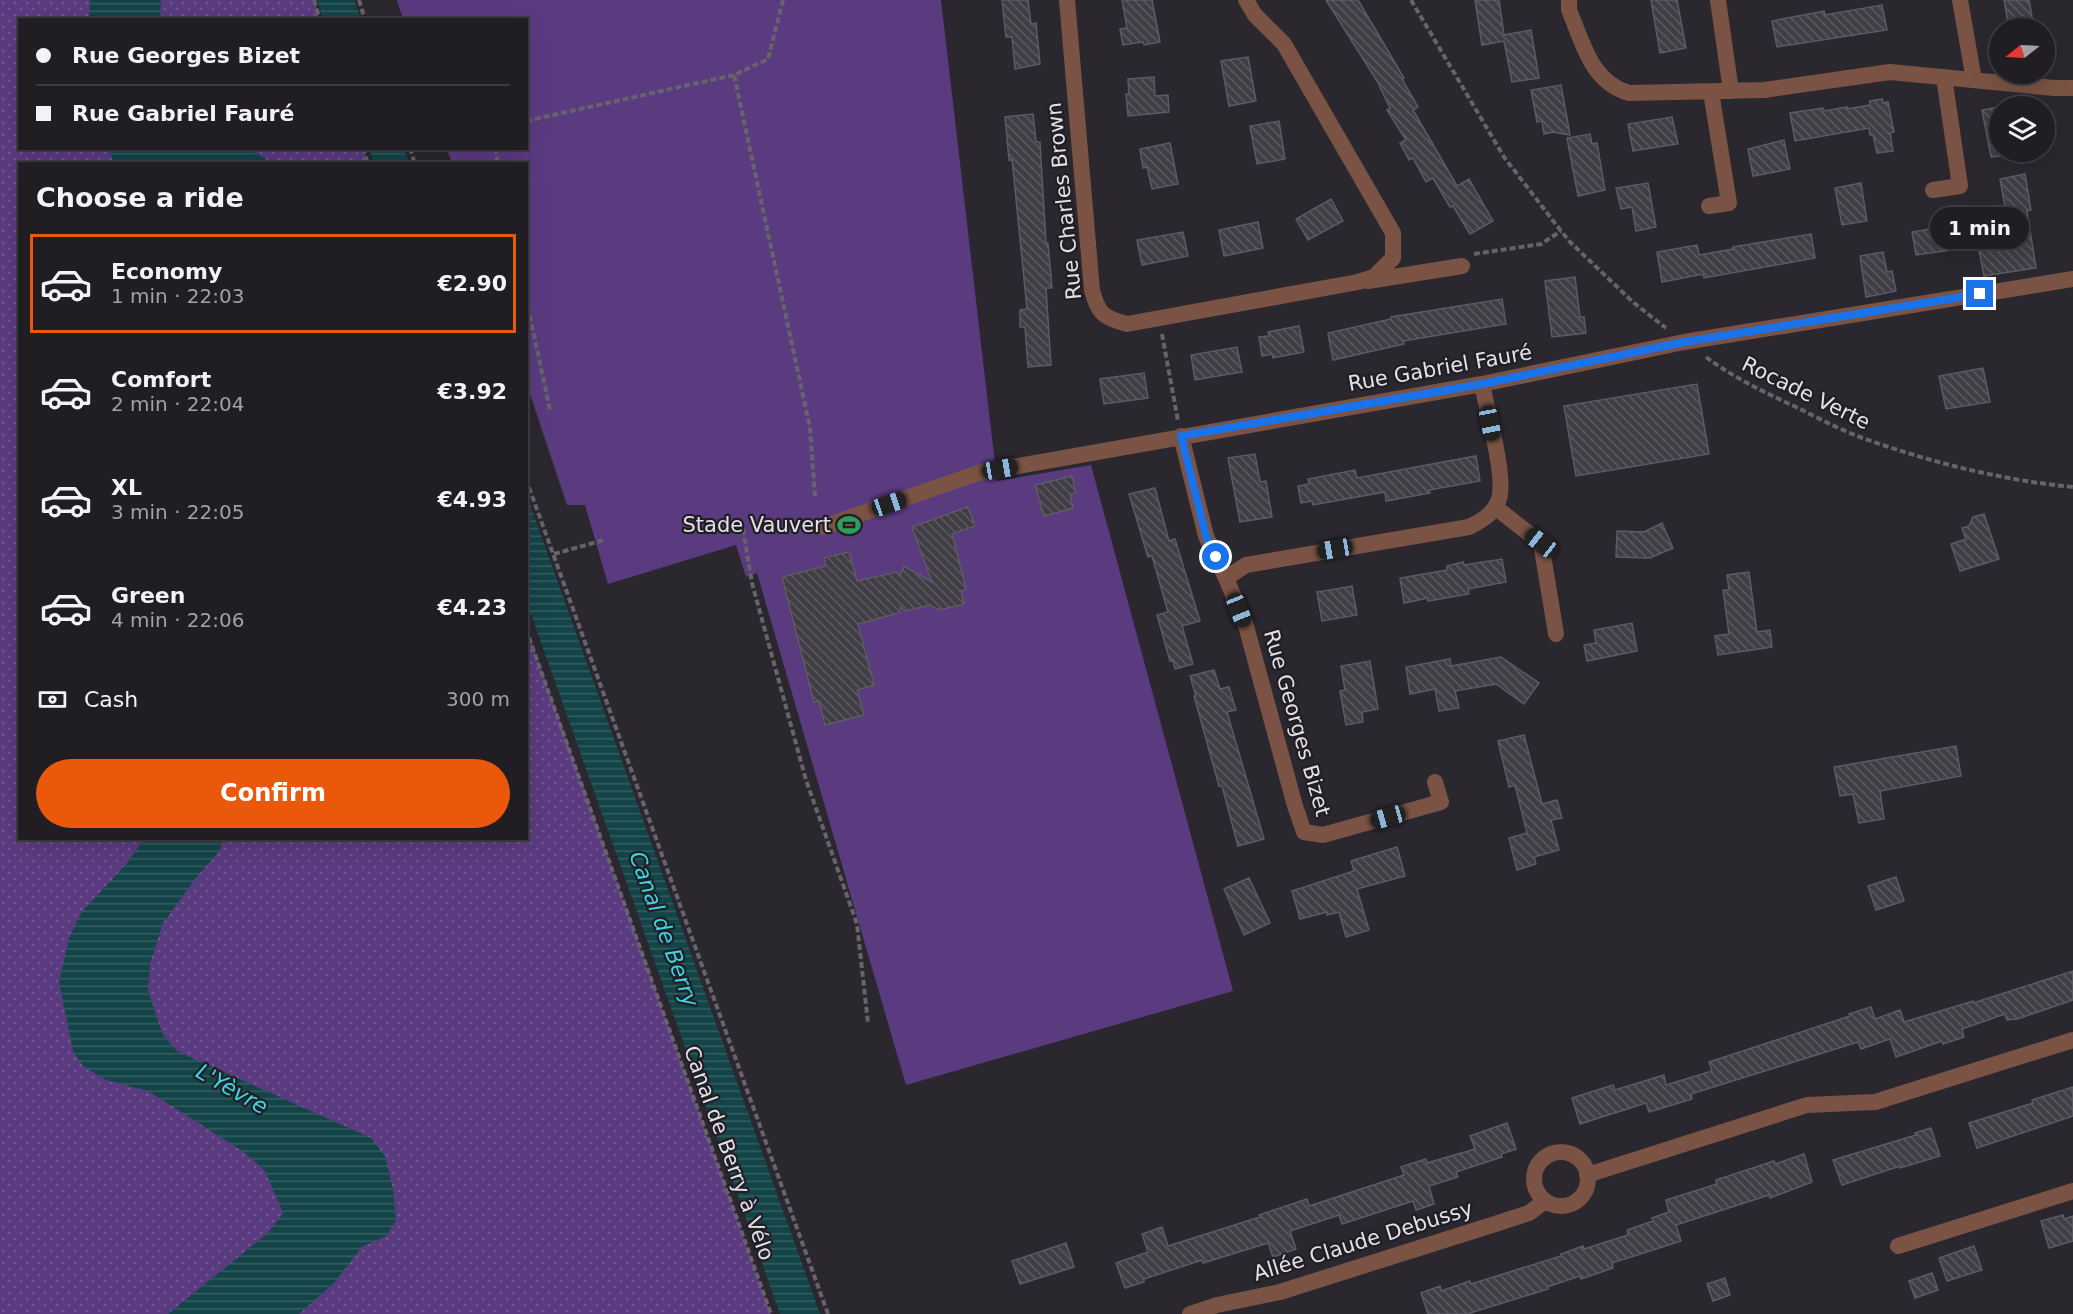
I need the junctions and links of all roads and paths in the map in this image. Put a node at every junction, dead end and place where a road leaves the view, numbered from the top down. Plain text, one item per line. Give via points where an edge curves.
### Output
1 (314, 0) edge
2 (359, 0) edge
3 (783, 0) edge
4 (1067, 0) edge
5 (1246, 0) edge
6 (1410, 0) edge
7 (1569, 0) edge
8 (1718, 0) edge
9 (1960, 0) edge
10 (319, 18) edge
11 (365, 18) edge
12 (734, 75) junction
13 (1944, 77) junction
14 (1974, 80) junction
15 (2073, 88) edge
16 (1731, 91) junction
17 (1711, 92) junction
18 (528, 121) edge
19 (1933, 190) dead end
20 (1709, 206) dead end
21 (1562, 231) junction
22 (1462, 266) joint
23 (2073, 279) edge
24 (1358, 282) junction
25 (528, 307) edge
26 (1159, 319) junction
27 (1684, 342) junction
28 (1482, 384) junction
29 (550, 410) dead end
30 (1181, 436) junction
31 (528, 484) edge
32 (2073, 487) edge
33 (815, 496) dead end
34 (1495, 507) junction
35 (823, 527) dead end
36 (743, 529) dead end
37 (604, 540) dead end
38 (554, 554) junction
39 (1226, 578) junction
40 (1556, 634) dead end
41 (528, 635) edge
42 (1435, 782) dead end
43 (868, 1023) dead end
44 (2073, 1040) edge
45 (1587, 1175) junction
46 (2073, 1191) edge
47 (1545, 1201) junction
48 (1898, 1246) dead end
49 (771, 1314) edge
50 (828, 1314) edge
51 (1190, 1314) edge

1 - 10 path
2 - 11 path
3 - 12 path via 768,59
4 - 26 street, Rue Charles Brown via 1096,307 1109,319 1127,324
5 - 24 street, Rue Charles Brown via 1284,44 1393,233 1393,258 1374,277
6 - 21 path, Rocade Verte via 1504,157
7 - 17 street via 1569,10 1594,69 1613,87 1634,94
8 - 16 street
9 - 14 street
12 - 18 path
12 - 33 path via 810,428
13 - 14 street
13 - 16 street via 1890,72
13 - 19 street via 1960,186
14 - 15 street
16 - 17 street
17 - 20 street via 1729,202
21 - 22 path via 1541,243 1471,254
21 - 27 path, Rocade Verte via 1634,303
22 - 24 street, Rue Charles Brown
23 - 27 street, Rue Gabriel Fauré
24 - 26 street, Rue Charles Brown
25 - 29 path
26 - 30 path
27 - 28 street, Rue Gabriel Fauré
27 - 32 path, Rocade Verte via 1766,393 1858,437 1966,470
28 - 30 street, Rue Gabriel Fauré
28 - 34 street via 1501,482
30 - 35 street, Rue Gabriel Fauré via 978,473
30 - 39 street, Rue Georges Bizet via 1206,536
31 - 38 path
34 - 39 street via 1487,518 1469,527 1246,565
34 - 40 street via 1541,543
36 - 43 path via 753,583 806,780 857,924
37 - 38 path
38 - 50 path
39 - 42 street, Rue Georges Bizet via 1245,626 1304,832 1323,835 1441,802
41 - 49 path, Canal de Berry à Vélo
44 - 45 street via 1875,1102 1807,1105
45 - 47 street via 1585,1191 1577,1201 1560,1206
45 - 47 street via 1582,1161 1565,1151 1541,1158 1534,1183 1538,1196
46 - 48 street
47 - 51 street, Allée Claude Debussy via 1528,1213 1492,1225 1280,1292

